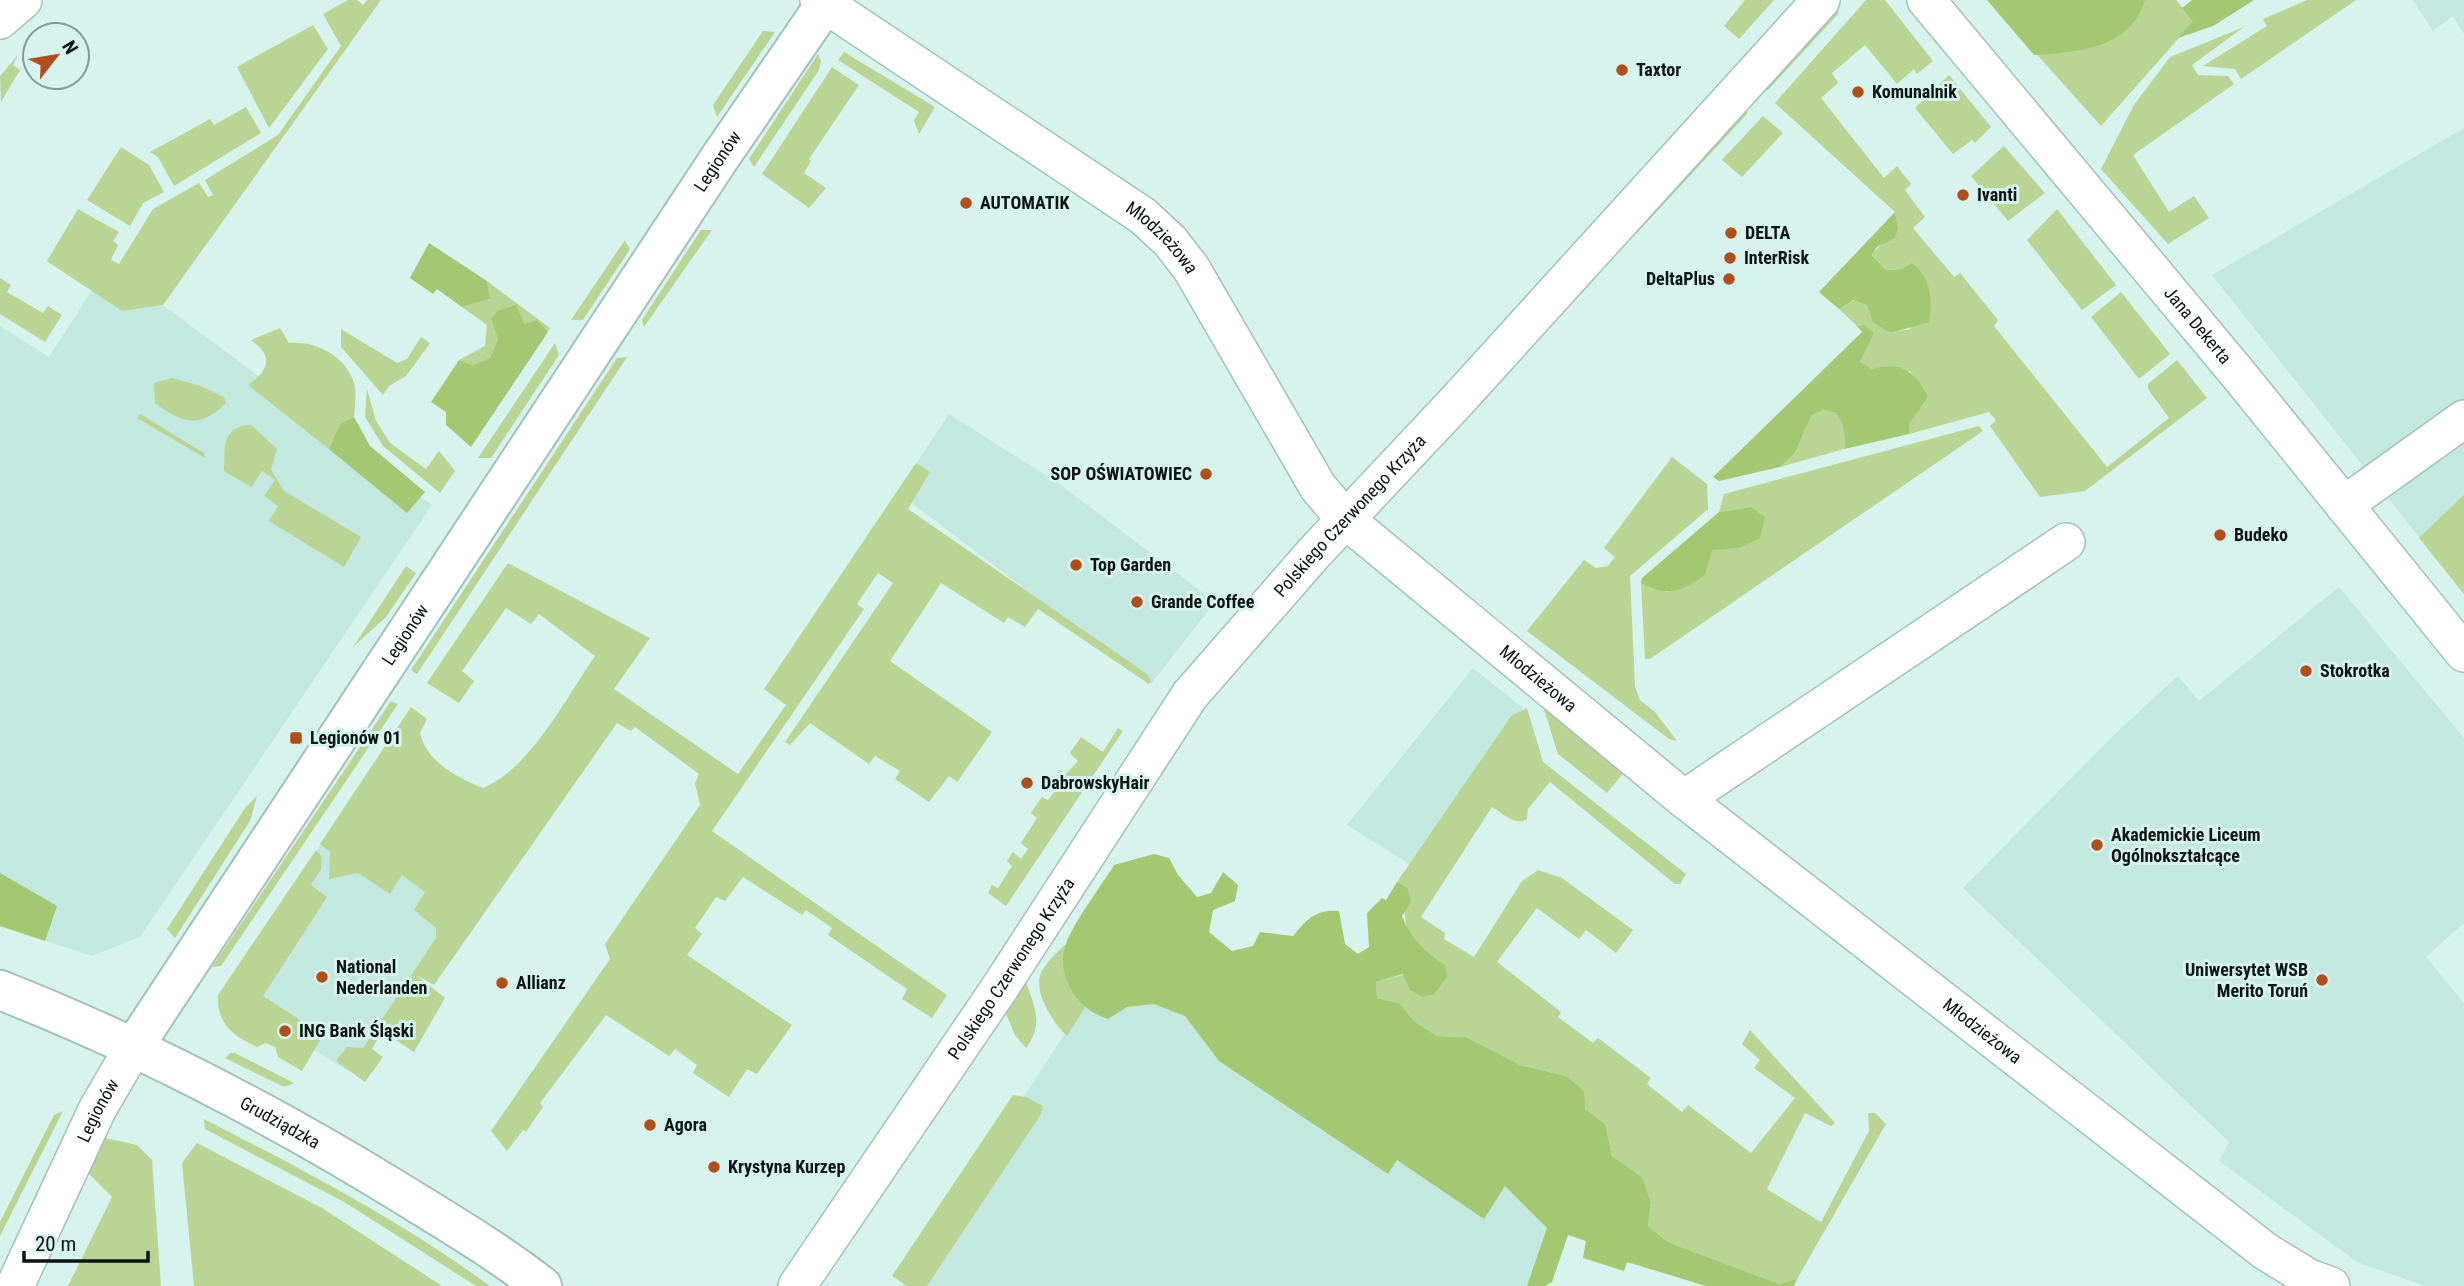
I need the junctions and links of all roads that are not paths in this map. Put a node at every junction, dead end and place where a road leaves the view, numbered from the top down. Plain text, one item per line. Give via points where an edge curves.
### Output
1 (23, 0) edge
2 (1821, 0) edge
3 (1926, 0) edge
4 (824, 1) edge
5 (0, 20) edge
6 (2464, 419) edge
7 (2344, 505) junction
8 (1346, 520) junction
9 (2066, 542) dead end
10 (2464, 653) edge
11 (1684, 799) junction
12 (0, 990) edge
13 (133, 1048) junction
14 (15, 1286) edge
15 (542, 1286) edge
16 (797, 1286) edge
17 (2330, 1286) edge

1 - 5 street
2 - 8 street, Polskiego Czerwonego Krzyża
3 - 7 street, Jana Dekerta
4 - 8 street, Młodzieżowa via 1143,216 1170,241 1191,268 1318,486
4 - 13 street, Legionów
6 - 7 street
7 - 10 street, Jana Dekerta
8 - 11 street, Młodzieżowa
8 - 16 street, Polskiego Czerwonego Krzyża via 1190,695 997,992
9 - 11 street
11 - 17 street, Młodzieżowa via 2265,1251
12 - 13 street, Grudziądzka
13 - 14 street, Legionów via 97,1110
13 - 15 street, Grudziądzka via 365,1171

